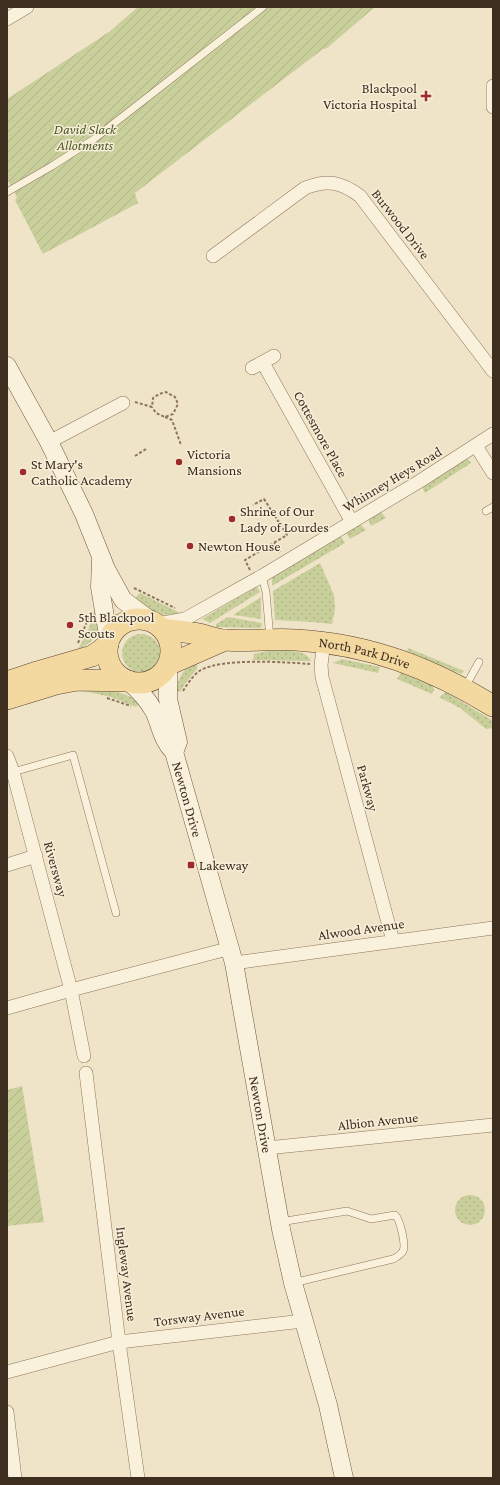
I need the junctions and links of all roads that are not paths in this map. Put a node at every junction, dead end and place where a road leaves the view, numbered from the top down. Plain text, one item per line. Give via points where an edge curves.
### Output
1 (27, 7) edge
2 (263, 7) edge
3 (7, 19) edge
4 (493, 86) edge
5 (493, 107) edge
6 (7, 192) edge
7 (213, 257) dead end
8 (263, 362) dead end
9 (7, 366) edge
10 (493, 372) edge
11 (126, 402) road end
12 (493, 434) edge
13 (49, 442) junction
14 (476, 446) junction
15 (493, 473) edge
16 (493, 507) edge
17 (486, 511) dead end
18 (352, 522) junction
19 (101, 558) junction
20 (259, 578) junction
21 (157, 625) junction
22 (270, 639) junction
23 (225, 640) junction
24 (324, 642) junction
25 (109, 643) junction
26 (479, 662) dead end
27 (168, 665) junction
28 (128, 681) junction
29 (464, 689) junction
30 (11, 693) edge
31 (493, 706) edge
32 (174, 752) junction
33 (7, 756) edge
34 (13, 772) junction
35 (36, 856) junction
36 (7, 864) edge
37 (116, 913) dead end
38 (493, 928) edge
39 (393, 941) junction
40 (232, 955) junction
41 (72, 990) junction
42 (7, 1008) edge
43 (84, 1056) dead end
44 (86, 1073) dead end
45 (493, 1125) edge
46 (267, 1148) junction
47 (280, 1222) junction
48 (293, 1283) junction
49 (303, 1320) junction
50 (119, 1342) junction
51 (7, 1372) edge
52 (7, 1412) edge
53 (15, 1478) edge
54 (138, 1478) edge
55 (344, 1478) edge

1 - 3 street
2 - 6 lane via 94,139
4 - 5 street
7 - 10 street, Burwood Drive via 305,188 316,183 340,184 360,196
8 - 18 street, Cottesmore Place
9 - 13 main road via 14,386
11 - 13 street
12 - 14 street, Whinney Heys Road
13 - 19 main road via 84,514
14 - 15 street
14 - 18 street, Whinney Heys Road
16 - 17 lane
18 - 20 street, Whinney Heys Road
19 - 21 main road via 123,600
19 - 25 main road via 100,587
20 - 21 street, Whinney Heys Road via 185,619
20 - 22 lane via 266,592
21 - 23 main road, North Park Drive
21 - 25 main road via 138,619 126,622 116,629
21 - 27 main road via 166,634 171,649
22 - 23 main road, North Park Drive
22 - 24 main road, North Park Drive
23 - 27 main road, North Park Drive
24 - 29 main road, North Park Drive via 365,650 415,665
24 - 39 street, Parkway via 322,677
25 - 28 main road via 111,666
25 - 30 main road via 92,656 37,672
26 - 29 lane
27 - 28 main road via 161,674 149,682
27 - 32 main road, Newton Drive via 168,699 178,742
28 - 30 main road via 77,680
28 - 32 main road, Newton Drive via 141,691 154,711 167,745
29 - 31 main road, North Park Drive
32 - 40 main road, Newton Drive
33 - 34 street, Riversway
34 - 35 street, Riversway
34 - 37 lane via 73,755
35 - 36 street
35 - 41 street, Riversway
38 - 39 street, Alwood Avenue
39 - 40 street, Alwood Avenue
40 - 41 street
40 - 46 main road, Newton Drive
41 - 42 street
41 - 43 street
44 - 50 street, Ingleway Avenue
45 - 46 street, Albion Avenue
46 - 47 main road, Newton Drive
47 - 48 main road, Newton Drive
47 - 48 lane via 347,1211 371,1219 395,1215 400,1224 404,1247 403,1253 399,1256
48 - 49 main road, Newton Drive
49 - 50 street, Torsway Avenue
49 - 55 main road, Newton Drive via 328,1405
50 - 51 street, Torsway Avenue
50 - 54 street, Ingleway Avenue
52 - 53 street

